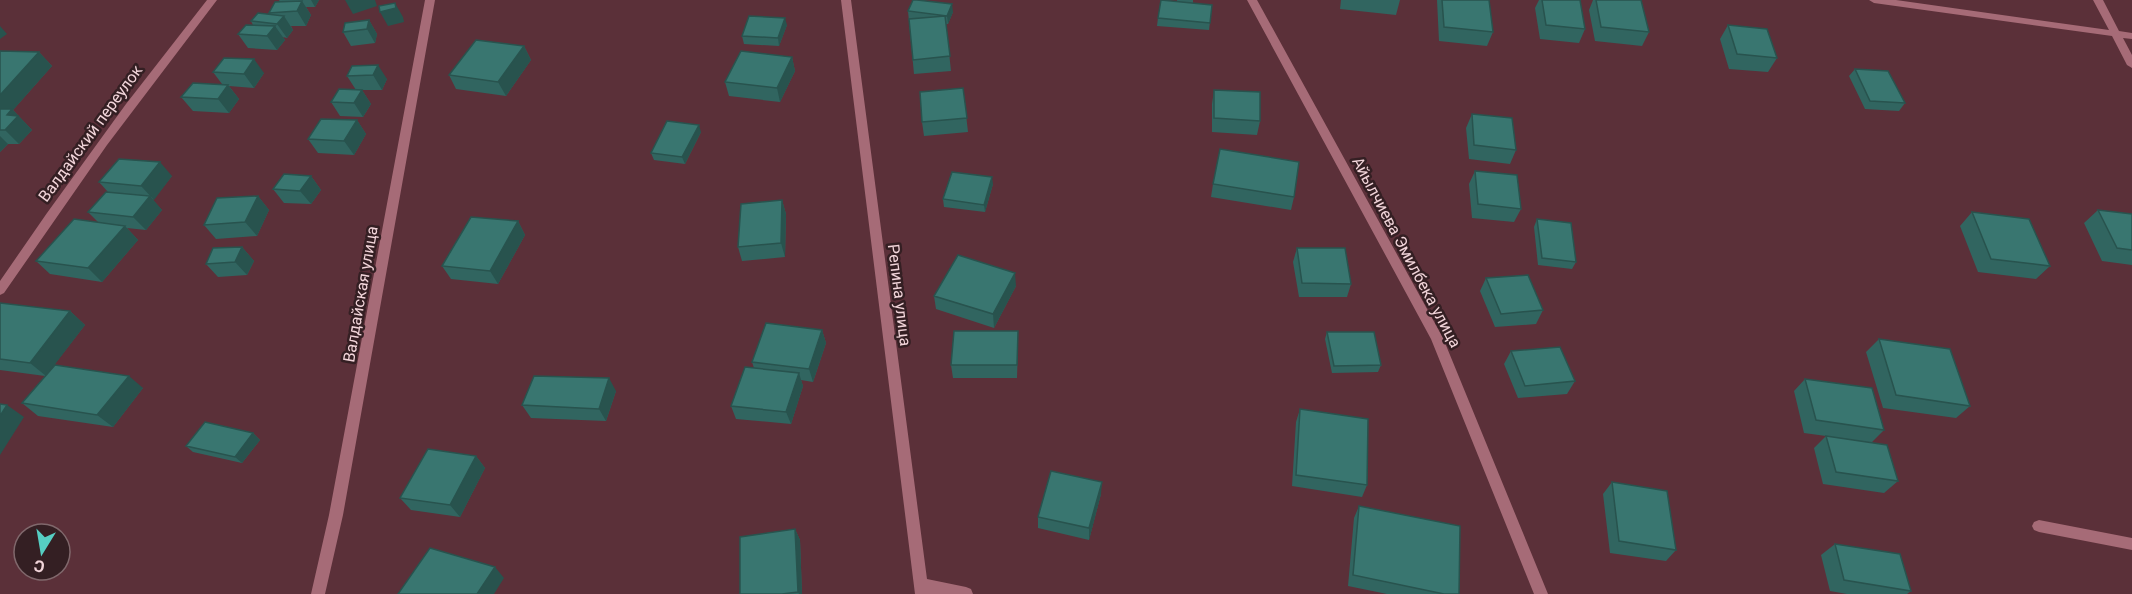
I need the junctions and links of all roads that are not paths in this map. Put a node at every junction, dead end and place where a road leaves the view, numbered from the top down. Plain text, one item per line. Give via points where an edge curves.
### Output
1 (212, 0) edge
2 (430, 0) edge
3 (846, 0) edge
4 (1252, 0) edge
5 (1874, 0) edge
6 (2098, 0) edge
7 (2116, 34) junction
8 (2132, 36) edge
9 (2132, 65) edge
10 (0, 290) edge
11 (2039, 526) dead end
12 (2132, 544) edge
13 (922, 589) edge
14 (318, 594) edge
15 (966, 594) edge
16 (1541, 594) edge

1 - 10 street, Валдайский переулок via 129,105
2 - 14 street, Валдайская улица via 336,515
3 - 13 street, Репина улица
4 - 16 street, Айылчиева Эмилбека улица via 1437,338
5 - 7 street
6 - 7 street
7 - 8 street
7 - 9 street
11 - 12 street
13 - 15 street

